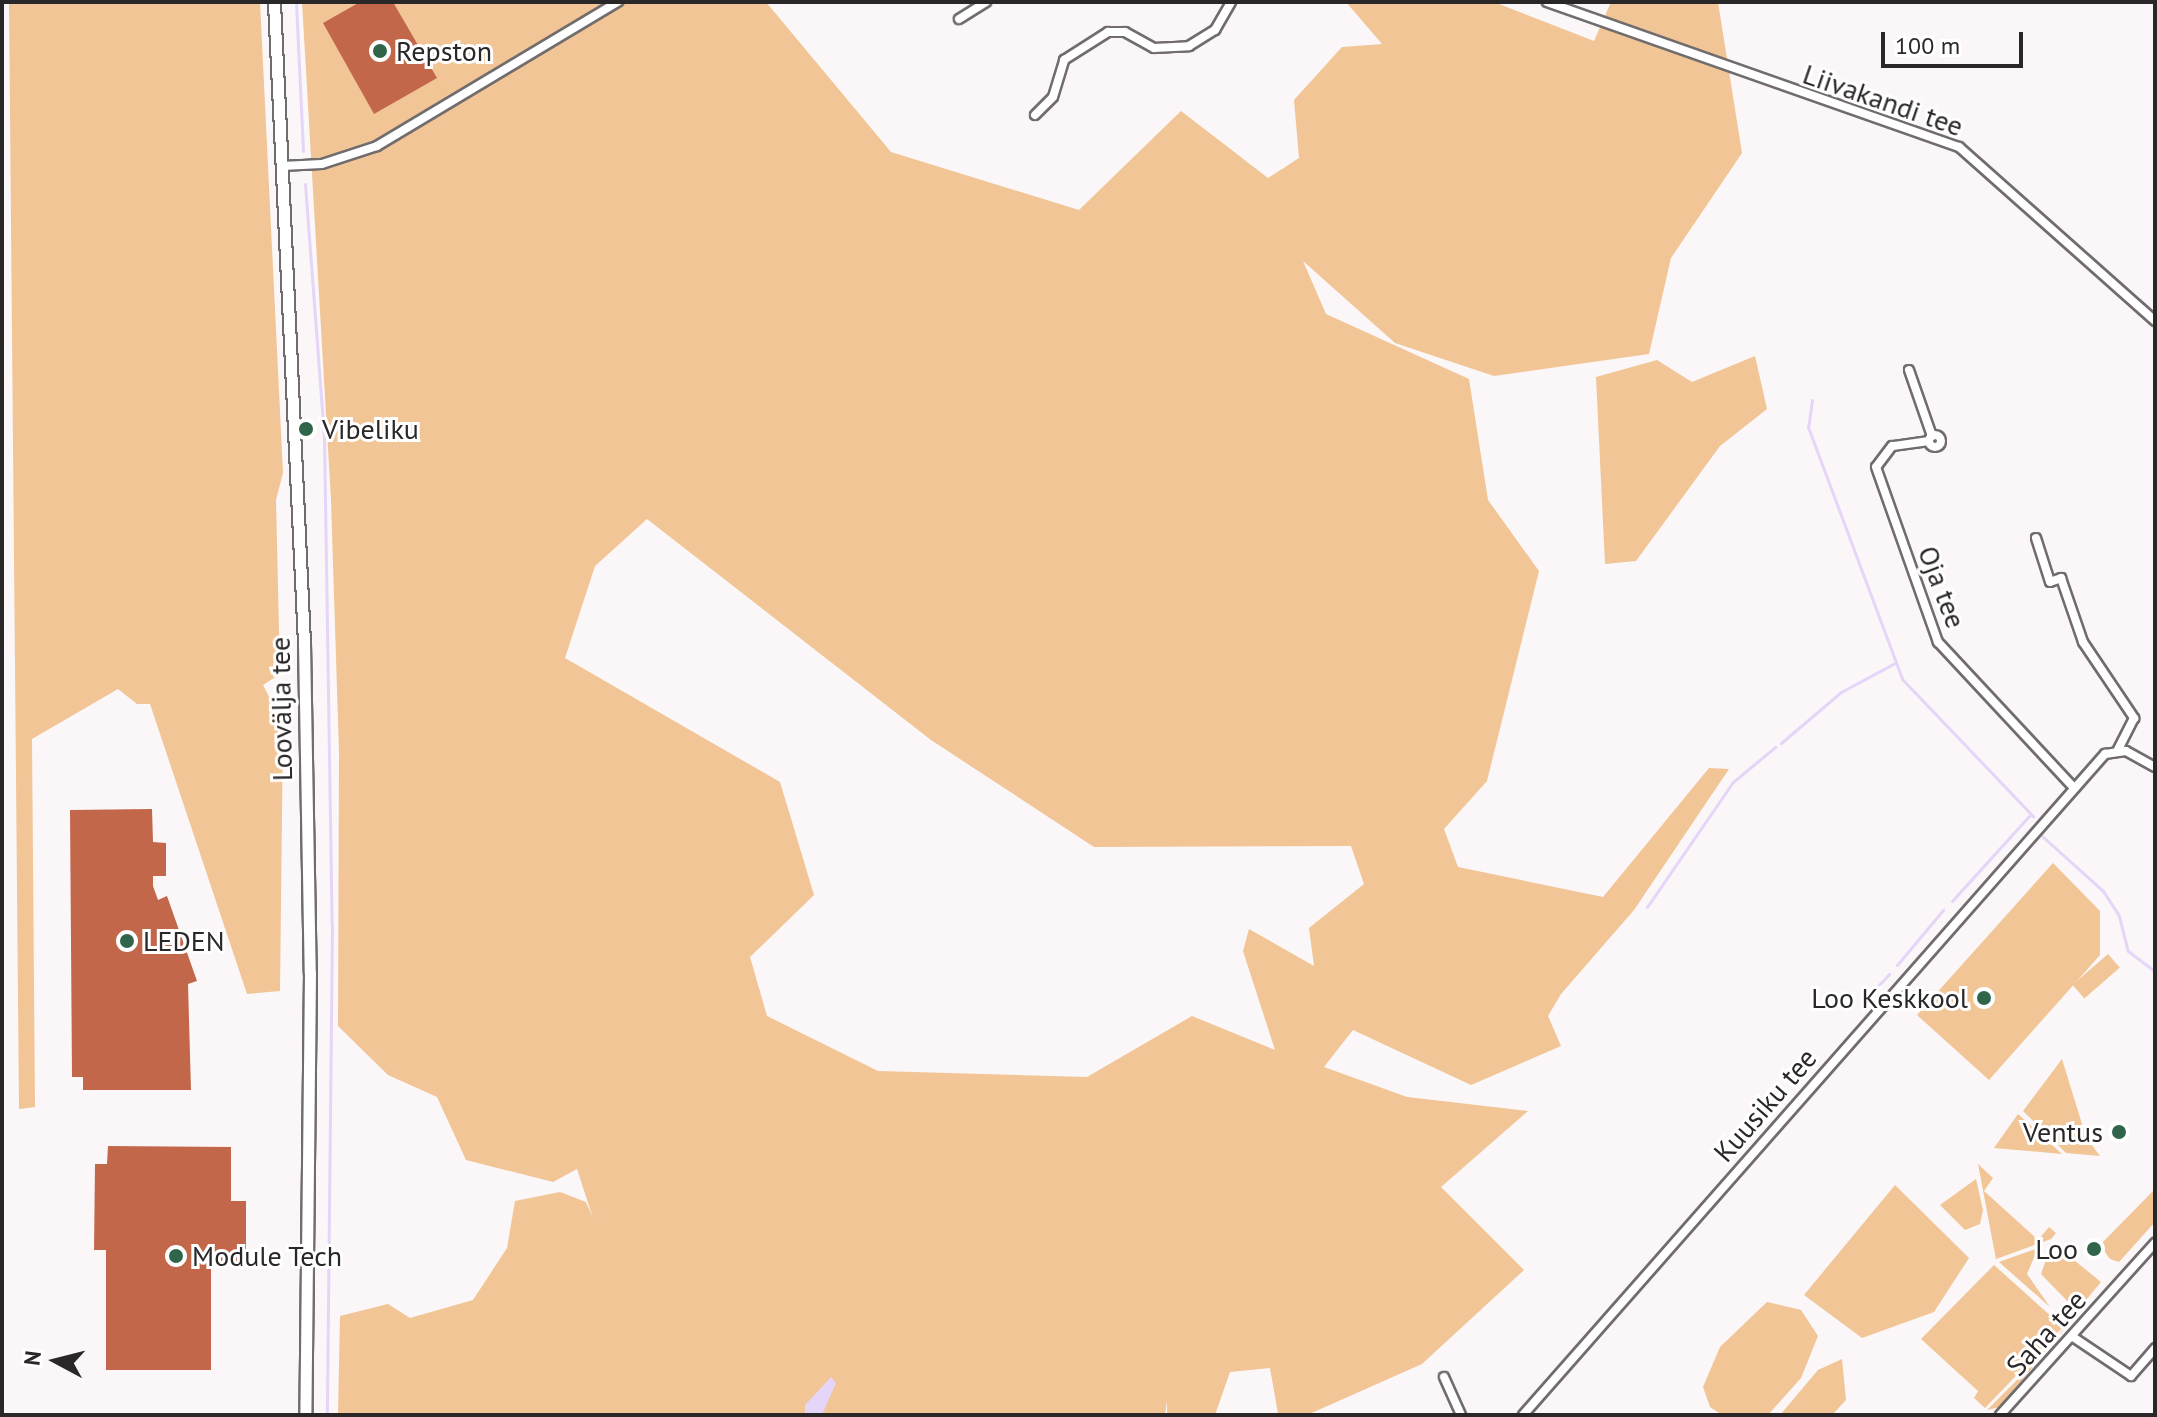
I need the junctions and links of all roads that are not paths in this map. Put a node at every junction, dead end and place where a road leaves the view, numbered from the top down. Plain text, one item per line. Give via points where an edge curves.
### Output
1 (274, 2) edge
2 (618, 2) edge
3 (986, 2) edge
4 (1231, 2) edge
5 (1547, 2) edge
6 (959, 19) dead end
7 (1035, 115) dead end
8 (282, 166) junction
9 (2155, 321) edge
10 (1909, 370) dead end
11 (2036, 538) dead end
12 (2118, 750) junction
13 (2155, 767) edge
14 (2074, 788) junction
15 (2155, 1243) edge
16 (2073, 1337) junction
17 (2155, 1348) edge
18 (1444, 1377) dead end
19 (305, 1415) edge
20 (1461, 1415) edge
21 (1523, 1415) edge
22 (2000, 1415) edge

1 - 8 street, Loovälja tee
2 - 8 street via 364,152
3 - 6 street
4 - 7 street via 1215,30 1189,46 1154,48 1125,32 1108,32 1064,60 1053,97
5 - 9 street, Liivakandi tee via 1959,147
8 - 19 street, Loovälja tee via 304,643 310,973
10 - 14 street, Oja tee via 1930,438 1892,446 1876,467 1938,642
11 - 12 street via 2050,582 2061,578 2083,642 2134,718
12 - 13 street
12 - 14 street, Kuusiku tee via 2105,754
14 - 21 street, Kuusiku tee
15 - 16 street, Saha tee
16 - 17 street via 2131,1376
16 - 22 street, Saha tee
18 - 20 street

